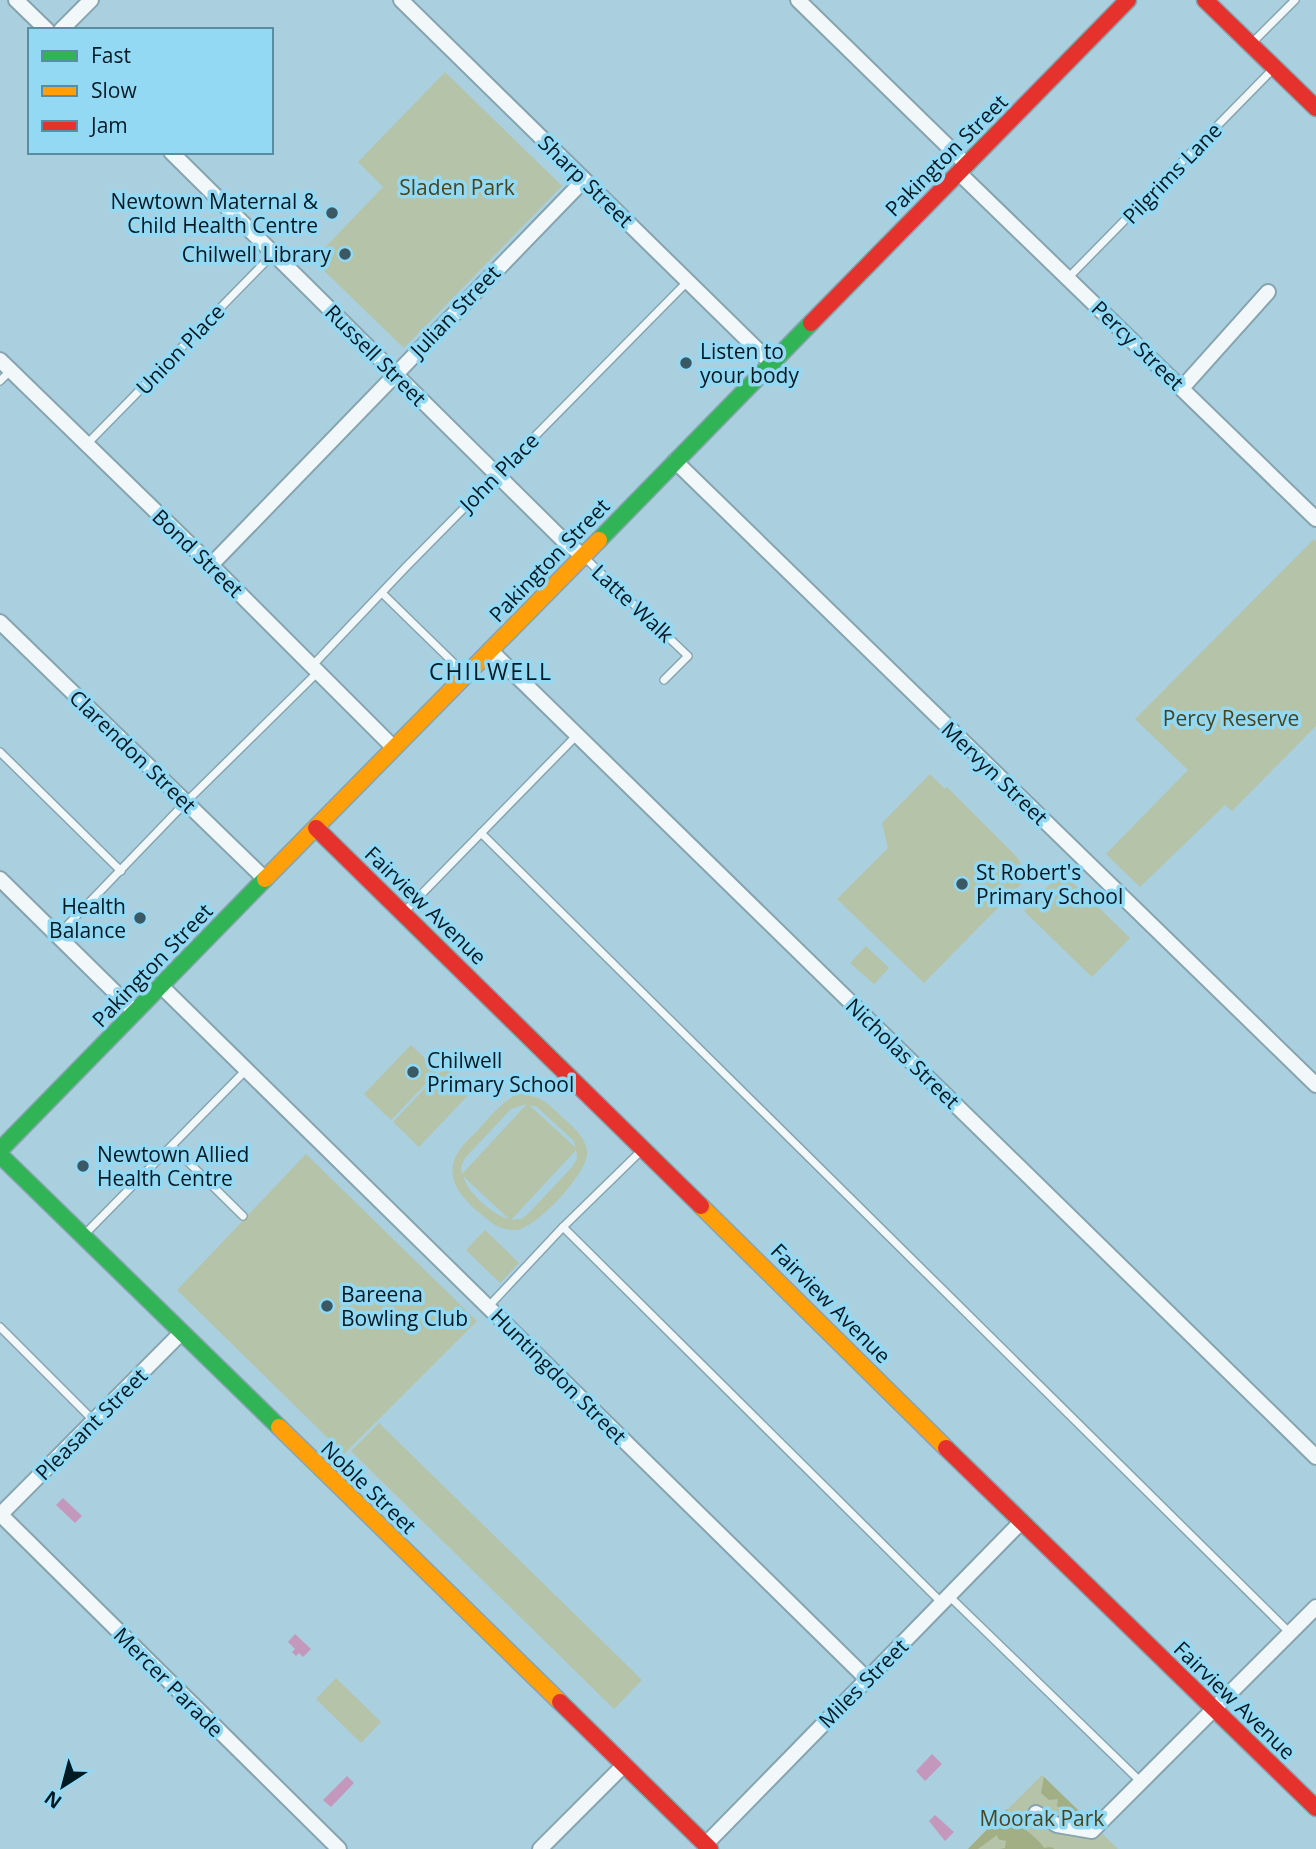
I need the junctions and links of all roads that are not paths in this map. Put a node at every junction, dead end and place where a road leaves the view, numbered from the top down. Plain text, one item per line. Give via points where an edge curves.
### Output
1 (16, 0) edge
2 (91, 0) edge
3 (401, 0) edge
4 (798, 0) edge
5 (1128, 0) edge
6 (1205, 0) edge
7 (1295, 0) edge
8 (45, 28) edge
9 (63, 28) edge
10 (1251, 44) junction
11 (1274, 68) junction
12 (1316, 108) edge
13 (173, 154) edge
14 (962, 168) junction
15 (584, 180) junction
16 (274, 253) junction
17 (1069, 278) junction
18 (688, 281) junction
19 (1268, 292) dead end
20 (771, 363) junction
21 (4, 370) edge
22 (395, 373) junction
23 (1182, 388) junction
24 (87, 444) junction
25 (675, 461) junction
26 (497, 474) junction
27 (1316, 519) edge
28 (582, 555) junction
29 (211, 565) junction
30 (382, 593) junction
31 (0, 622) edge
32 (490, 650) junction
33 (315, 669) junction
34 (465, 675) junction
35 (664, 680) dead end
36 (577, 735) junction
37 (393, 747) junction
38 (0, 752) edge
39 (186, 802) junction
40 (316, 828) junction
41 (481, 833) junction
42 (121, 871) junction
43 (265, 879) junction
44 (0, 880) edge
45 (404, 912) junction
46 (58, 935) junction
47 (160, 985) junction
48 (135, 1012) junction
49 (246, 1070) junction
50 (1316, 1085) edge
51 (172, 1146) junction
52 (644, 1148) junction
53 (0, 1152) edge
54 (243, 1216) dead end
55 (563, 1227) junction
56 (83, 1236) junction
57 (488, 1307) junction
58 (0, 1327) edge
59 (181, 1333) junction
60 (95, 1421) junction
61 (1316, 1457) edge
62 (0, 1514) edge
63 (1021, 1522) junction
64 (946, 1600) junction
65 (1316, 1607) edge
66 (1290, 1633) junction
67 (867, 1679) junction
68 (1214, 1709) junction
69 (623, 1766) junction
70 (1141, 1783) junction
71 (1316, 1808) edge
72 (1036, 1813) dead end
73 (708, 1847) edge
74 (339, 1849) edge
75 (540, 1849) edge

1 - 8 street
2 - 9 street
3 - 15 street, Sharp Street
4 - 14 street, Percy Street
5 - 14 street, Pakington Street
6 - 10 street
7 - 10 lane
10 - 11 street
11 - 12 street
11 - 17 lane, Pilgrims Lane
13 - 16 street, Russell Street
14 - 17 street, Percy Street
14 - 20 street, Pakington Street
15 - 18 street, Sharp Street
15 - 22 street, Julian Street
16 - 22 street, Russell Street
16 - 24 lane, Union Place
17 - 23 street, Percy Street
18 - 20 street, Sharp Street
18 - 26 lane, John Place
19 - 23 street
20 - 25 street, Pakington Street
21 - 24 street, Bond Street
22 - 26 street, Russell Street
22 - 29 street, Julian Street
23 - 27 street, Percy Street
24 - 29 street, Bond Street
25 - 28 street, Pakington Street
25 - 50 street, Mervyn Street
26 - 28 street, Russell Street
26 - 30 lane, John Place
28 - 32 street, Pakington Street
28 - 35 lane, Latte Walk via 688,656
29 - 33 street, Bond Street
30 - 33 lane, John Place
30 - 34 lane
31 - 39 street, Clarendon Street
32 - 34 street, Pakington Street
32 - 36 street, Nicholas Street
33 - 37 street, Bond Street
33 - 39 lane, John Place
34 - 37 street, Pakington Street
36 - 41 lane
36 - 61 street, Nicholas Street
37 - 40 street, Pakington Street
38 - 42 lane
39 - 42 lane, John Place
39 - 43 street, Clarendon Street
40 - 43 street, Pakington Street
40 - 45 street, Fairview Avenue
41 - 45 lane
41 - 66 lane
42 - 46 lane, John Place
43 - 47 street, Pakington Street
44 - 46 street
45 - 52 street, Fairview Avenue
46 - 48 street
47 - 48 street, Pakington Street
47 - 49 street, Huntingdon Street
48 - 53 street, Pakington Street
49 - 51 lane
49 - 57 street, Huntingdon Street
51 - 54 lane
51 - 56 lane
52 - 55 lane
52 - 63 street, Fairview Avenue
53 - 56 street, Noble Street
55 - 57 lane
55 - 64 lane
56 - 59 street, Noble Street
57 - 67 street, Huntingdon Street
58 - 60 lane
59 - 60 street, Pleasant Street
59 - 69 street, Noble Street
60 - 62 street, Pleasant Street
62 - 74 street, Mercer Parade
63 - 64 street, Miles Street
63 - 68 street, Fairview Avenue
64 - 67 street, Miles Street
64 - 70 lane
65 - 66 street
66 - 68 street
67 - 73 street, Miles Street
68 - 70 street
68 - 71 street, Fairview Avenue
69 - 73 street, Noble Street
69 - 75 street
70 - 72 street via 1092,1832 1057,1825

